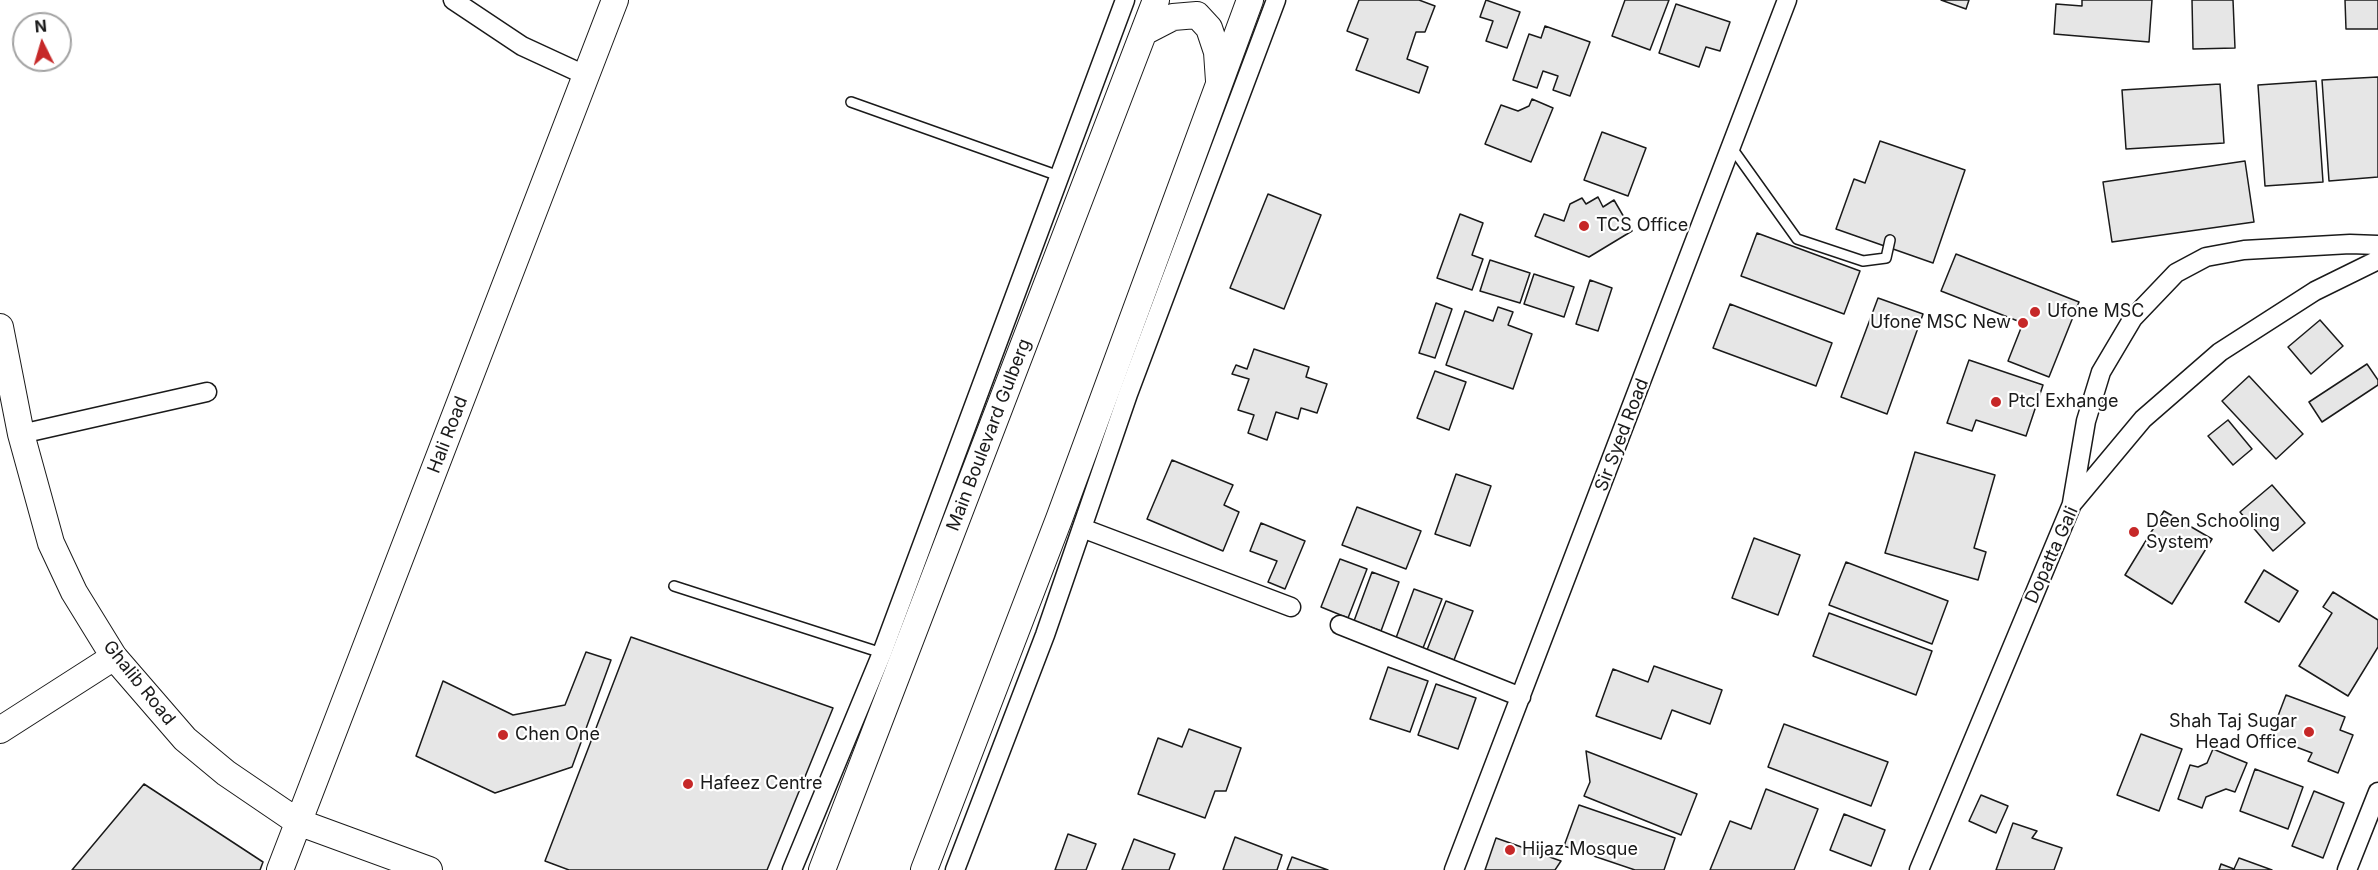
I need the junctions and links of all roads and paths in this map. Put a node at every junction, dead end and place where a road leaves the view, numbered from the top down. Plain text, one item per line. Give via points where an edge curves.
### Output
1 (453, 0) edge
2 (615, 0) edge
3 (1125, 0) edge
4 (1156, 0) edge
5 (1251, 0) edge
6 (1276, 0) edge
7 (1787, 0) edge
8 (1144, 32) junction
9 (587, 76) junction
10 (1220, 83) junction
11 (851, 102) dead end
12 (1732, 148) junction
13 (1059, 176) junction
14 (1890, 240) dead end
15 (2378, 244) edge
16 (2378, 260) edge
17 (0, 327) edge
18 (207, 392) dead end
19 (21, 434) junction
20 (2072, 504) junction
21 (1083, 528) junction
22 (674, 586) dead end
23 (1291, 607) dead end
24 (1340, 625) dead end
25 (882, 653) junction
26 (114, 657) junction
27 (1521, 697) junction
28 (0, 730) edge
29 (2378, 792) edge
30 (298, 822) junction
31 (280, 870) edge
32 (429, 870) edge
33 (792, 870) edge
34 (822, 870) edge
35 (924, 870) edge
36 (956, 870) edge
37 (1454, 870) edge
38 (1919, 870) edge
39 (2347, 870) edge

1 - 9 street via 522,46
2 - 9 main road, Hali Road
3 - 13 street
4 - 8 main road, Main Boulevard Gulberg
5 - 10 main road
6 - 21 street via 1132,382
7 - 12 street, Sir Syed Road
8 - 10 main road via 1173,17 1197,15 1209,28
8 - 34 main road, Main Boulevard Gulberg
9 - 30 main road, Hali Road
10 - 35 main road
11 - 13 lane
12 - 14 lane via 1797,239 1863,261 1886,258
12 - 27 street, Sir Syed Road
13 - 25 street
15 - 20 street via 2244,250 2206,257 2176,273 2133,318 2101,372 2086,421
16 - 20 street, Dopatta Gali via 2315,291 2220,352 2143,419
17 - 19 main road, Ghalib Road
18 - 19 street
19 - 26 main road, Ghalib Road via 51,543 74,592
20 - 38 street, Dopatta Gali
21 - 23 street
21 - 36 street
22 - 25 lane
24 - 27 street
25 - 33 street
26 - 28 main road
26 - 30 main road, Ghalib Road via 185,739 226,773
27 - 37 street, Sir Syed Road
29 - 39 street
30 - 31 main road, Hali Road
30 - 32 main road, Ghalib Road

